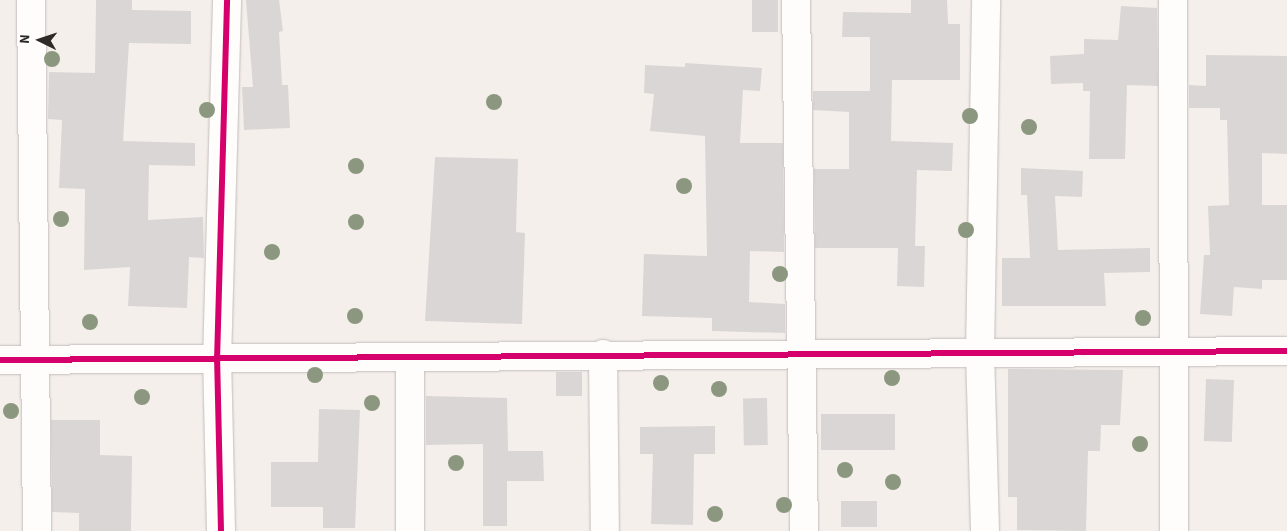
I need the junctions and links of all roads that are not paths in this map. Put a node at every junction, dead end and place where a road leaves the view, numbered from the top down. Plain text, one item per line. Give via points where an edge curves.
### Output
1 (31, 0) edge
2 (227, 0) edge
3 (796, 0) edge
4 (986, 0) edge
5 (1173, 0) edge
6 (1287, 351) edge
7 (1171, 352) junction
8 (980, 353) junction
9 (603, 354) junction
10 (801, 354) junction
11 (410, 359) junction
12 (0, 360) edge
13 (38, 360) junction
14 (217, 362) junction
15 (37, 531) edge
16 (221, 531) edge
17 (410, 531) edge
18 (605, 531) edge
19 (804, 531) edge
20 (986, 531) edge
21 (1174, 531) edge

1 - 13 street
2 - 14 street
3 - 10 street
4 - 8 street
5 - 7 street
6 - 7 street
7 - 8 street
7 - 21 street
8 - 10 street
8 - 20 street
9 - 10 street
9 - 11 street
9 - 18 street
10 - 19 street
11 - 14 street
11 - 17 street
12 - 13 street
13 - 14 street
13 - 15 street
14 - 16 street

